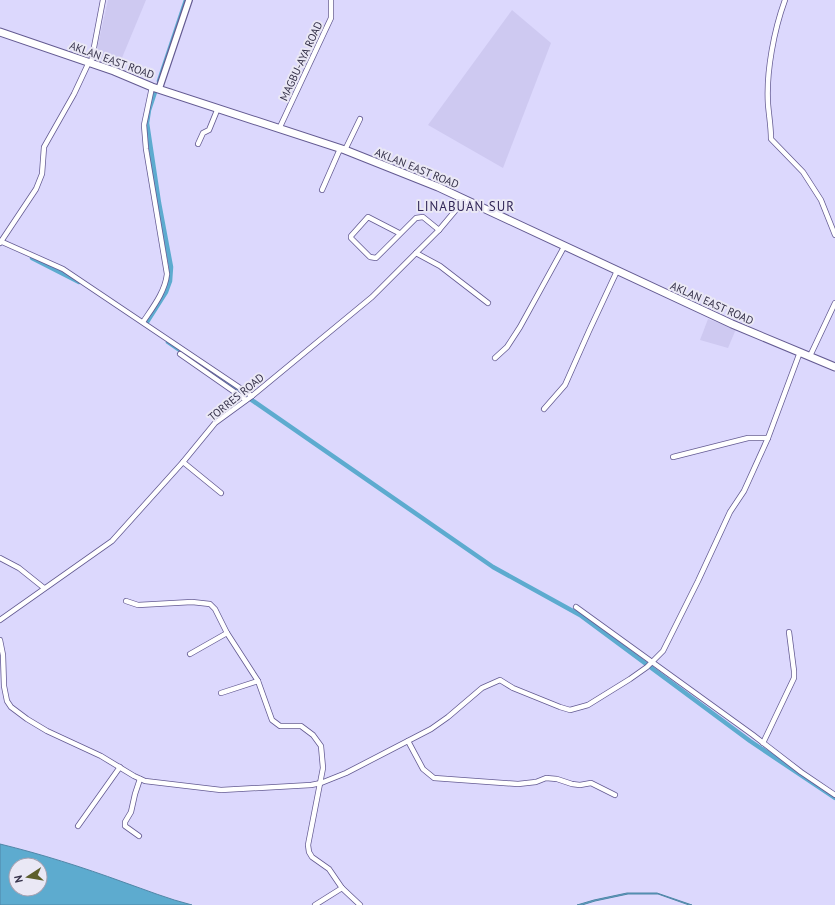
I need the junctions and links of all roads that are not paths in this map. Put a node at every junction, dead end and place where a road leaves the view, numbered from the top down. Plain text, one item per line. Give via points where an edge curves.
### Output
1 (103, 0) edge
2 (189, 0) edge
3 (331, 0) edge
4 (785, 0) edge
5 (0, 32) edge
6 (90, 63) junction
7 (156, 88) junction
8 (218, 108) junction
9 (360, 119) dead end
10 (279, 129) junction
11 (198, 144) dead end
12 (343, 150) junction
13 (322, 190) dead end
14 (463, 198) junction
15 (439, 230) junction
16 (399, 233) junction
17 (835, 235) edge
18 (0, 242) edge
19 (564, 247) junction
20 (416, 253) junction
21 (617, 272) junction
22 (835, 303) edge
23 (488, 304) dead end
24 (143, 322) junction
25 (800, 352) junction
26 (180, 354) dead end
27 (810, 356) junction
28 (495, 358) dead end
29 (835, 367) edge
30 (249, 398) junction
31 (544, 409) dead end
32 (768, 438) junction
33 (673, 457) dead end
34 (183, 462) junction
35 (221, 493) dead end
36 (0, 558) edge
37 (44, 588) junction
38 (126, 601) dead end
39 (576, 607) dead end
40 (0, 620) edge
41 (789, 632) dead end
42 (227, 633) junction
43 (0, 640) edge
44 (190, 654) dead end
45 (652, 662) junction
46 (258, 681) junction
47 (221, 693) dead end
48 (408, 741) junction
49 (763, 743) junction
50 (120, 767) junction
51 (140, 779) junction
52 (321, 783) junction
53 (835, 795) edge
54 (615, 796) dead end
55 (78, 826) dead end
56 (139, 836) dead end
57 (342, 888) junction
58 (315, 905) edge
59 (360, 905) edge

1 - 6 street
2 - 7 street
3 - 10 street, MAGBU-AYA ROAD via 331,18
4 - 17 street via 774,38 770,73 768,103 771,138 803,172 821,200
5 - 6 main road, AKLAN EAST ROAD
6 - 7 main road, AKLAN EAST ROAD
6 - 18 street via 44,147 42,174 36,188
7 - 8 main road, AKLAN EAST ROAD
7 - 24 street via 144,125 167,274 163,291
8 - 10 main road, AKLAN EAST ROAD
8 - 11 street via 209,130 203,133
9 - 12 street
10 - 12 main road, AKLAN EAST ROAD
12 - 13 street
12 - 14 main road, AKLAN EAST ROAD
14 - 15 street, TORRES ROAD
14 - 19 main road, AKLAN EAST ROAD
15 - 16 street via 420,217
15 - 20 street, TORRES ROAD
16 - 16 street via 368,217 350,238 370,257 376,258
18 - 24 street via 63,269
19 - 21 main road, AKLAN EAST ROAD
19 - 28 street via 520,327 507,347
20 - 23 street via 440,266
20 - 30 street, TORRES ROAD via 372,297
21 - 25 main road, AKLAN EAST ROAD
21 - 31 street via 565,385
22 - 27 street
24 - 30 street
25 - 27 main road, AKLAN EAST ROAD
25 - 32 street
26 - 30 street
27 - 29 main road, AKLAN EAST ROAD
30 - 34 street, TORRES ROAD via 215,423
32 - 33 street via 748,438
32 - 45 street via 663,651
34 - 35 street
34 - 37 street, TORRES ROAD via 112,541
36 - 37 street via 19,568
37 - 40 street, TORRES ROAD
38 - 42 street via 138,604 210,604
39 - 45 street
41 - 49 street via 794,678
42 - 44 street
42 - 46 street
43 - 50 street via 4,686 11,707 27,719
45 - 48 street via 588,705 570,710 513,688 500,680 482,688 448,717
45 - 49 street
46 - 47 street
46 - 52 street via 272,720 280,726 301,726 317,741 322,754
48 - 52 street
48 - 54 street via 423,769 434,778 518,784 546,778 557,779 580,785 591,783
49 - 53 street
50 - 51 street
50 - 55 street
51 - 52 street via 221,790
51 - 56 street via 131,812 125,822 125,826
52 - 57 street via 308,845 309,852 329,869
57 - 58 street
57 - 59 street

